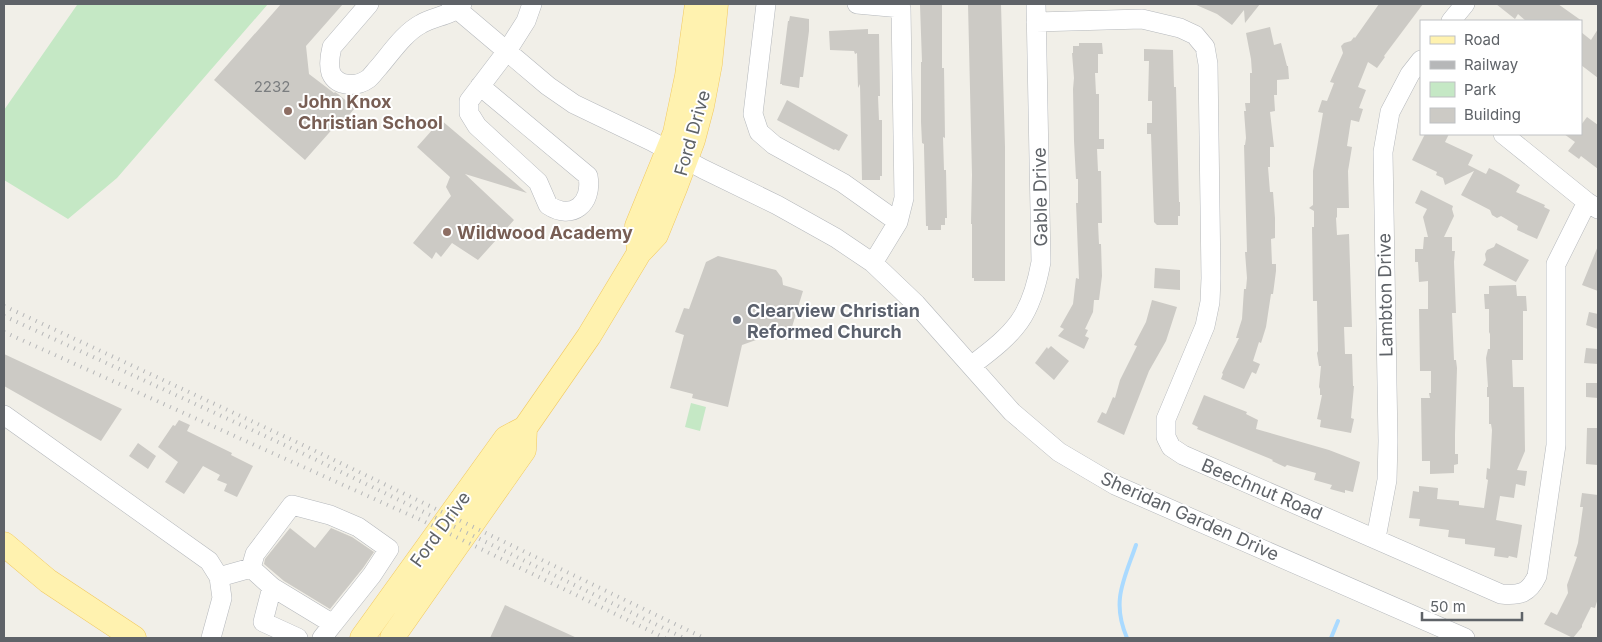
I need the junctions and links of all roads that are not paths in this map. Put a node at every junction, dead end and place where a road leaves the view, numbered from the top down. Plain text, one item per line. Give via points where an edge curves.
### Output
1 (369, 4) edge
2 (532, 4) edge
3 (697, 4) edge
4 (716, 4) edge
5 (766, 4) edge
6 (857, 4) edge
7 (1465, 4) edge
8 (457, 6) edge
9 (1036, 13) edge
10 (1452, 20) edge
11 (507, 51) junction
12 (1417, 71) edge
13 (480, 86) junction
14 (1504, 135) edge
15 (677, 155) junction
16 (1593, 205) edge
17 (898, 222) junction
18 (873, 263) junction
19 (972, 365) junction
20 (4, 414) edge
21 (525, 428) junction
22 (1376, 538) junction
23 (4, 544) edge
24 (251, 568) junction
25 (219, 577) junction
26 (272, 587) junction
27 (328, 631) edge
28 (134, 638) edge
29 (211, 638) edge
30 (298, 638) edge
31 (362, 638) edge
32 (392, 638) edge
33 (1465, 638) edge

1 - 8 street via 332,47 329,65 339,82 357,84 368,79 412,29
2 - 11 street via 526,21
3 - 15 main road, Ford Drive via 679,116
4 - 15 main road, Ford Drive via 702,106
5 - 17 street via 753,114 759,132 774,145 843,183
6 - 17 street via 901,8 904,198
7 - 10 street
8 - 11 street, Sheridan Garden Drive
9 - 19 street, Gable Drive via 1041,262 1037,286 1015,329
9 - 22 street, Beechnut Road via 1142,19 1180,28 1195,35 1205,47 1208,64 1210,302 1205,326 1166,420 1166,437 1171,447 1183,455
11 - 13 street
11 - 15 street, Sheridan Garden Drive via 574,104
12 - 22 street, Lambton Drive via 1390,112 1383,152 1388,441 1387,480
13 - 13 street via 469,101 469,113 477,126 538,182 548,205 562,212 586,202 588,176
14 - 16 street
15 - 18 street, Sheridan Garden Drive via 777,205
15 - 21 main road, Ford Drive via 656,235 639,253 589,336
16 - 22 street, Beechnut Road via 1556,264 1556,446 1537,576 1532,586 1514,595 1501,594
17 - 18 street
18 - 19 street, Sheridan Garden Drive
19 - 33 street, Sheridan Garden Drive via 1012,412 1059,452 1115,485
20 - 25 street via 209,561
21 - 31 main road, Ford Drive via 506,438
21 - 32 main road, Ford Drive via 524,450
23 - 28 main road via 48,581
24 - 25 street
24 - 26 street
24 - 27 street via 255,554 292,505 330,515 358,527 389,549
25 - 29 street via 222,598
26 - 27 street
26 - 30 street via 263,622

